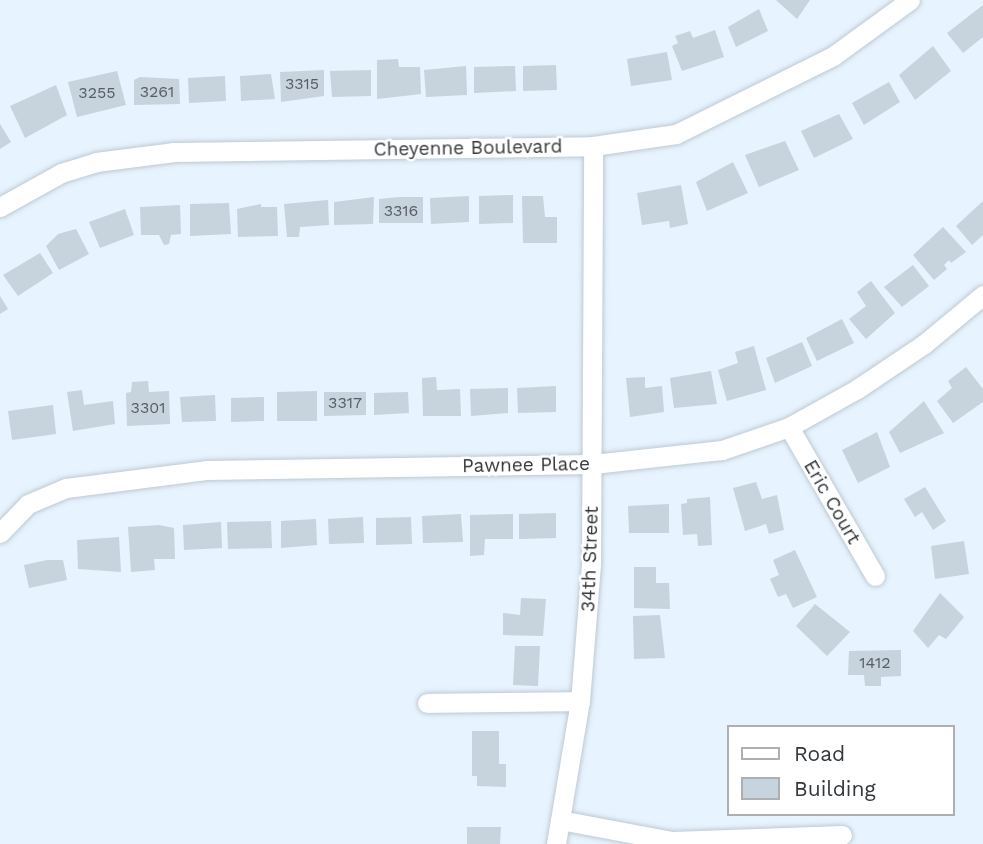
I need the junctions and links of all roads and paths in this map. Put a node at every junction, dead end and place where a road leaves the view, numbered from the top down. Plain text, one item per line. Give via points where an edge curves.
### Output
1 (910, 0) edge
2 (593, 146) junction
3 (0, 207) edge
4 (983, 295) edge
5 (789, 427) junction
6 (593, 464) junction
7 (0, 533) edge
8 (875, 576) dead end
9 (580, 701) junction
10 (427, 703) dead end
11 (561, 820) junction
12 (842, 835) dead end
13 (556, 844) edge

1 - 2 street, Cheyenne Boulevard via 833,56 724,113 676,134
2 - 3 street, Cheyenne Boulevard via 174,152 96,162 61,173
2 - 6 street, 34th Street
4 - 5 street, Pawnee Place via 913,352
5 - 6 street, Pawnee Place via 722,450
5 - 8 street, Eric Court
6 - 7 street, Pawnee Place via 206,470 66,488 28,504
6 - 9 street, 34th Street
9 - 10 street
9 - 11 street, 34th Street
11 - 12 street via 672,842
11 - 13 street, 34th Street

